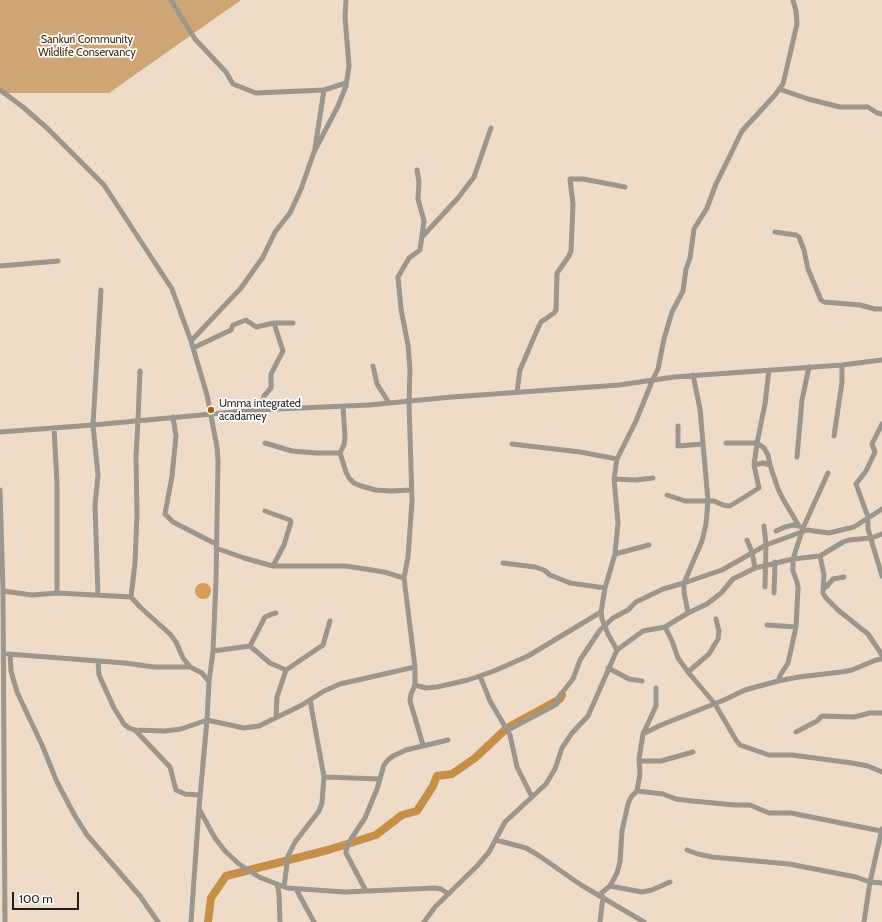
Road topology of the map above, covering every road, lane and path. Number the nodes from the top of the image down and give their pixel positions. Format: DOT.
graph roads {
  1 [pos="171,0"];
  2 [pos="346,0"];
  3 [pos="793,0"];
  4 [pos="346,83"];
  5 [pos="780,89"];
  6 [pos="0,90"];
  7 [pos="324,90"];
  8 [pos="882,114"];
  9 [pos="491,128"];
  10 [pos="314,152"];
  11 [pos="417,170"];
  12 [pos="625,187"];
  13 [pos="775,232"];
  14 [pos="421,238"];
  15 [pos="58,261"];
  16 [pos="0,266"];
  17 [pos="101,290"];
  18 [pos="882,309"];
  19 [pos="274,323"];
  20 [pos="293,323"];
  21 [pos="191,341"];
  22 [pos="193,348"];
  23 [pos="882,360"];
  24 [pos="842,365"];
  25 [pos="373,366"];
  26 [pos="809,367"];
  27 [pos="769,370"];
  28 [pos="140,371"];
  29 [pos="693,375"];
  30 [pos="653,379"];
  31 [pos="517,392"];
  32 [pos="409,402"];
  33 [pos="388,403"];
  34 [pos="343,406"];
  35 [pos="261,410"];
  36 [pos="210,414"];
  37 [pos="173,417"];
  38 [pos="138,420"];
  39 [pos="882,424"];
  40 [pos="93,425"];
  41 [pos="678,426"];
  42 [pos="54,428"];
  43 [pos="0,432"];
  44 [pos="834,436"];
  45 [pos="726,443"];
  46 [pos="757,443"];
  47 [pos="265,444"];
  48 [pos="512,444"];
  49 [pos="703,444"];
  50 [pos="340,453"];
  51 [pos="797,457"];
  52 [pos="617,459"];
  53 [pos="754,465"];
  54 [pos="770,465"];
  55 [pos="828,473"];
  56 [pos="653,478"];
  57 [pos="614,479"];
  58 [pos="0,490"];
  59 [pos="411,490"];
  60 [pos="667,495"];
  61 [pos="708,501"];
  62 [pos="882,509"];
  63 [pos="265,511"];
  64 [pos="868,517"];
  65 [pos="764,526"];
  66 [pos="801,529"];
  67 [pos="776,531"];
  68 [pos="882,534"];
  69 [pos="871,538"];
  70 [pos="747,540"];
  71 [pos="766,545"];
  72 [pos="216,546"];
  73 [pos="649,546"];
  74 [pos="752,552"];
  75 [pos="615,554"];
  76 [pos="820,556"];
  77 [pos="793,559"];
  78 [pos="775,562"];
  79 [pos="503,563"];
  80 [pos="766,565"];
  81 [pos="273,566"];
  82 [pos="755,568"];
  83 [pos="882,576"];
  84 [pos="844,577"];
  85 [pos="404,578"];
  86 [pos="684,583"];
  87 [pos="765,587"];
  88 [pos="605,588"];
  89 [pos="823,589"];
  90 [pos="3,591"];
  91 [pos="774,593"];
  92 [pos="57,594"];
  93 [pos="98,595"];
  94 [pos="130,596"];
  95 [pos="601,612"];
  96 [pos="276,613"];
  97 [pos="688,613"];
  98 [pos="716,620"];
  99 [pos="330,621"];
  100 [pos="767,625"];
  101 [pos="605,626"];
  102 [pos="665,627"];
  103 [pos="796,627"];
  104 [pos="250,646"];
  105 [pos="617,650"];
  106 [pos="213,651"];
  107 [pos="3,654"];
  108 [pos="10,654"];
  109 [pos="882,655"];
  110 [pos="882,659"];
  111 [pos="98,661"];
  112 [pos="415,666"];
  113 [pos="190,668"];
  114 [pos="608,668"];
  115 [pos="286,670"];
  116 [pos="688,672"];
  117 [pos="480,676"];
  118 [pos="642,681"];
  119 [pos="778,681"];
  120 [pos="208,682"];
  121 [pos="415,685"];
  122 [pos="656,688"];
  123 [pos="310,700"];
  124 [pos="715,704"];
  125 [pos="882,713"];
  126 [pos="276,717"];
  127 [pos="207,720"];
  128 [pos="135,730"];
  129 [pos="508,730"];
  130 [pos="796,732"];
  131 [pos="644,734"];
  132 [pos="448,740"];
  133 [pos="423,745"];
  134 [pos="693,752"];
  135 [pos="640,760"];
  136 [pos="882,772"];
  137 [pos="324,777"];
  138 [pos="380,779"];
  139 [pos="638,791"];
  140 [pos="200,795"];
  141 [pos="532,797"];
  142 [pos="199,808"];
  143 [pos="882,830"];
  144 [pos="496,840"];
  145 [pos="687,850"];
  146 [pos="670,882"];
  147 [pos="870,882"];
  148 [pos="882,883"];
  149 [pos="276,884"];
  150 [pos="610,886"];
  151 [pos="284,887"];
  152 [pos="296,889"];
  153 [pos="366,891"];
  154 [pos="449,894"];
  155 [pos="601,896"];
  156 [pos="5,922"];
  157 [pos="158,922"];
  158 [pos="191,922"];
  159 [pos="280,922"];
  160 [pos="314,922"];
  161 [pos="424,922"];
  162 [pos="600,922"];
  163 [pos="644,922"];
  164 [pos="864,922"];
  1 -- 7 [label="street"];
  2 -- 4 [label="street"];
  3 -- 5 [label="street"];
  4 -- 7 [label="street"];
  4 -- 10 [label="street"];
  5 -- 8 [label="street"];
  5 -- 30 [label="street"];
  6 -- 21 [label="street"];
  7 -- 10 [label="street"];
  9 -- 14 [label="street"];
  10 -- 21 [label="street"];
  11 -- 14 [label="street"];
  12 -- 31 [label="street"];
  13 -- 18 [label="street"];
  14 -- 32 [label="street"];
  15 -- 16 [label="street"];
  17 -- 40 [label="street"];
  19 -- 20 [label="street"];
  19 -- 22 [label="street"];
  19 -- 35 [label="street"];
  21 -- 22 [label="street"];
  22 -- 36 [label="street"];
  23 -- 24 [label="street"];
  24 -- 26 [label="street"];
  24 -- 44 [label="street"];
  25 -- 33 [label="street"];
  26 -- 27 [label="street"];
  26 -- 51 [label="street"];
  27 -- 29 [label="street"];
  27 -- 46 [label="street"];
  28 -- 38 [label="street"];
  29 -- 30 [label="street"];
  29 -- 49 [label="street"];
  30 -- 31 [label="street"];
  30 -- 52 [label="street"];
  31 -- 32 [label="street"];
  32 -- 33 [label="street"];
  32 -- 59 [label="street"];
  33 -- 34 [label="street"];
  34 -- 35 [label="street"];
  34 -- 50 [label="street"];
  35 -- 36 [label="street"];
  36 -- 37 [label="street"];
  36 -- 72 [label="street"];
  37 -- 38 [label="street"];
  37 -- 72 [label="street"];
  38 -- 40 [label="street"];
  38 -- 94 [label="street"];
  39 -- 64 [label="street"];
  40 -- 42 [label="street"];
  40 -- 93 [label="street"];
  41 -- 49 [label="street"];
  42 -- 43 [label="street"];
  42 -- 92 [label="street"];
  45 -- 46 [label="street"];
  46 -- 53 [label="street"];
  46 -- 54 [label="street"];
  47 -- 50 [label="street"];
  48 -- 52 [label="street"];
  49 -- 61 [label="street"];
  50 -- 59 [label="street"];
  52 -- 57 [label="street"];
  53 -- 54 [label="street"];
  53 -- 61 [label="street"];
  54 -- 66 [label="street"];
  55 -- 66 [label="street"];
  56 -- 57 [label="street"];
  57 -- 75 [label="street"];
  58 -- 90 [label="street"];
  59 -- 85 [label="street"];
  60 -- 61 [label="street"];
  61 -- 86 [label="street"];
  62 -- 64 [label="street"];
  63 -- 81 [label="street"];
  64 -- 66 [label="street"];
  64 -- 69 [label="street"];
  65 -- 71 [label="street"];
  66 -- 67 [label="street"];
  66 -- 71 [label="street"];
  66 -- 77 [label="street"];
  68 -- 69 [label="street"];
  69 -- 76 [label="street"];
  69 -- 83 [label="street"];
  70 -- 74 [label="street"];
  71 -- 74 [label="street"];
  71 -- 80 [label="street"];
  72 -- 81 [label="street"];
  72 -- 106 [label="street"];
  73 -- 75 [label="street"];
  74 -- 82 [label="street"];
  74 -- 86 [label="street"];
  75 -- 88 [label="street"];
  76 -- 77 [label="street"];
  76 -- 89 [label="street"];
  77 -- 78 [label="street"];
  77 -- 103 [label="street"];
  78 -- 80 [label="street"];
  78 -- 91 [label="street"];
  79 -- 88 [label="street"];
  80 -- 82 [label="street"];
  80 -- 87 [label="street"];
  81 -- 85 [label="street"];
  82 -- 97 [label="street"];
  84 -- 89 [label="street"];
  85 -- 112 [label="street"];
  86 -- 97 [label="street"];
  86 -- 101 [label="street"];
  88 -- 95 [label="street"];
  89 -- 109 [label="street"];
  90 -- 92 [label="street"];
  90 -- 107 [label="street"];
  92 -- 93 [label="street"];
  93 -- 94 [label="street"];
  94 -- 113 [label="street"];
  95 -- 101 [label="street"];
  95 -- 117 [label="street"];
  96 -- 104 [label="street"];
  97 -- 102 [label="street"];
  98 -- 116 [label="street"];
  99 -- 115 [label="street"];
  100 -- 103 [label="street"];
  101 -- 105 [label="street"];
  101 -- 129 [label="street"];
  102 -- 105 [label="street"];
  102 -- 116 [label="street"];
  103 -- 119 [label="street"];
  104 -- 106 [label="street"];
  104 -- 115 [label="street"];
  105 -- 114 [label="street"];
  106 -- 120 [label="street"];
  107 -- 108 [label="street"];
  107 -- 156 [label="street"];
  108 -- 111 [label="street"];
  108 -- 157 [label="street"];
  110 -- 119 [label="street"];
  111 -- 113 [label="street"];
  111 -- 128 [label="street"];
  112 -- 121 [label="street"];
  112 -- 123 [label="street"];
  113 -- 120 [label="street"];
  114 -- 118 [label="street"];
  114 -- 141 [label="street"];
  115 -- 126 [label="street"];
  116 -- 124 [label="street"];
  117 -- 121 [label="street"];
  117 -- 129 [label="street"];
  119 -- 124 [label="street"];
  120 -- 127 [label="street"];
  121 -- 133 [label="street"];
  122 -- 131 [label="street"];
  123 -- 126 [label="street"];
  123 -- 137 [label="street"];
  124 -- 131 [label="street"];
  124 -- 136 [label="street"];
  125 -- 130 [label="street"];
  126 -- 127 [label="street"];
  127 -- 128 [label="street"];
  127 -- 140 [label="street"];
  128 -- 140 [label="street"];
  129 -- 141 [label="street"];
  131 -- 135 [label="street"];
  132 -- 133 [label="street"];
  133 -- 138 [label="street"];
  134 -- 135 [label="street"];
  135 -- 139 [label="street"];
  137 -- 138 [label="street"];
  137 -- 151 [label="street"];
  138 -- 153 [label="street"];
  139 -- 143 [label="street"];
  139 -- 150 [label="street"];
  140 -- 142 [label="street"];
  141 -- 144 [label="street"];
  142 -- 149 [label="street"];
  142 -- 158 [label="street"];
  143 -- 147 [label="street"];
  144 -- 154 [label="street"];
  144 -- 155 [label="street"];
  145 -- 147 [label="street"];
  146 -- 150 [label="street"];
  147 -- 148 [label="street"];
  147 -- 164 [label="street"];
  149 -- 151 [label="street"];
  149 -- 159 [label="street"];
  150 -- 155 [label="street"];
  151 -- 152 [label="street"];
  152 -- 153 [label="street"];
  152 -- 160 [label="street"];
  153 -- 154 [label="street"];
  154 -- 161 [label="street"];
  155 -- 162 [label="street"];
  155 -- 163 [label="street"];
}
